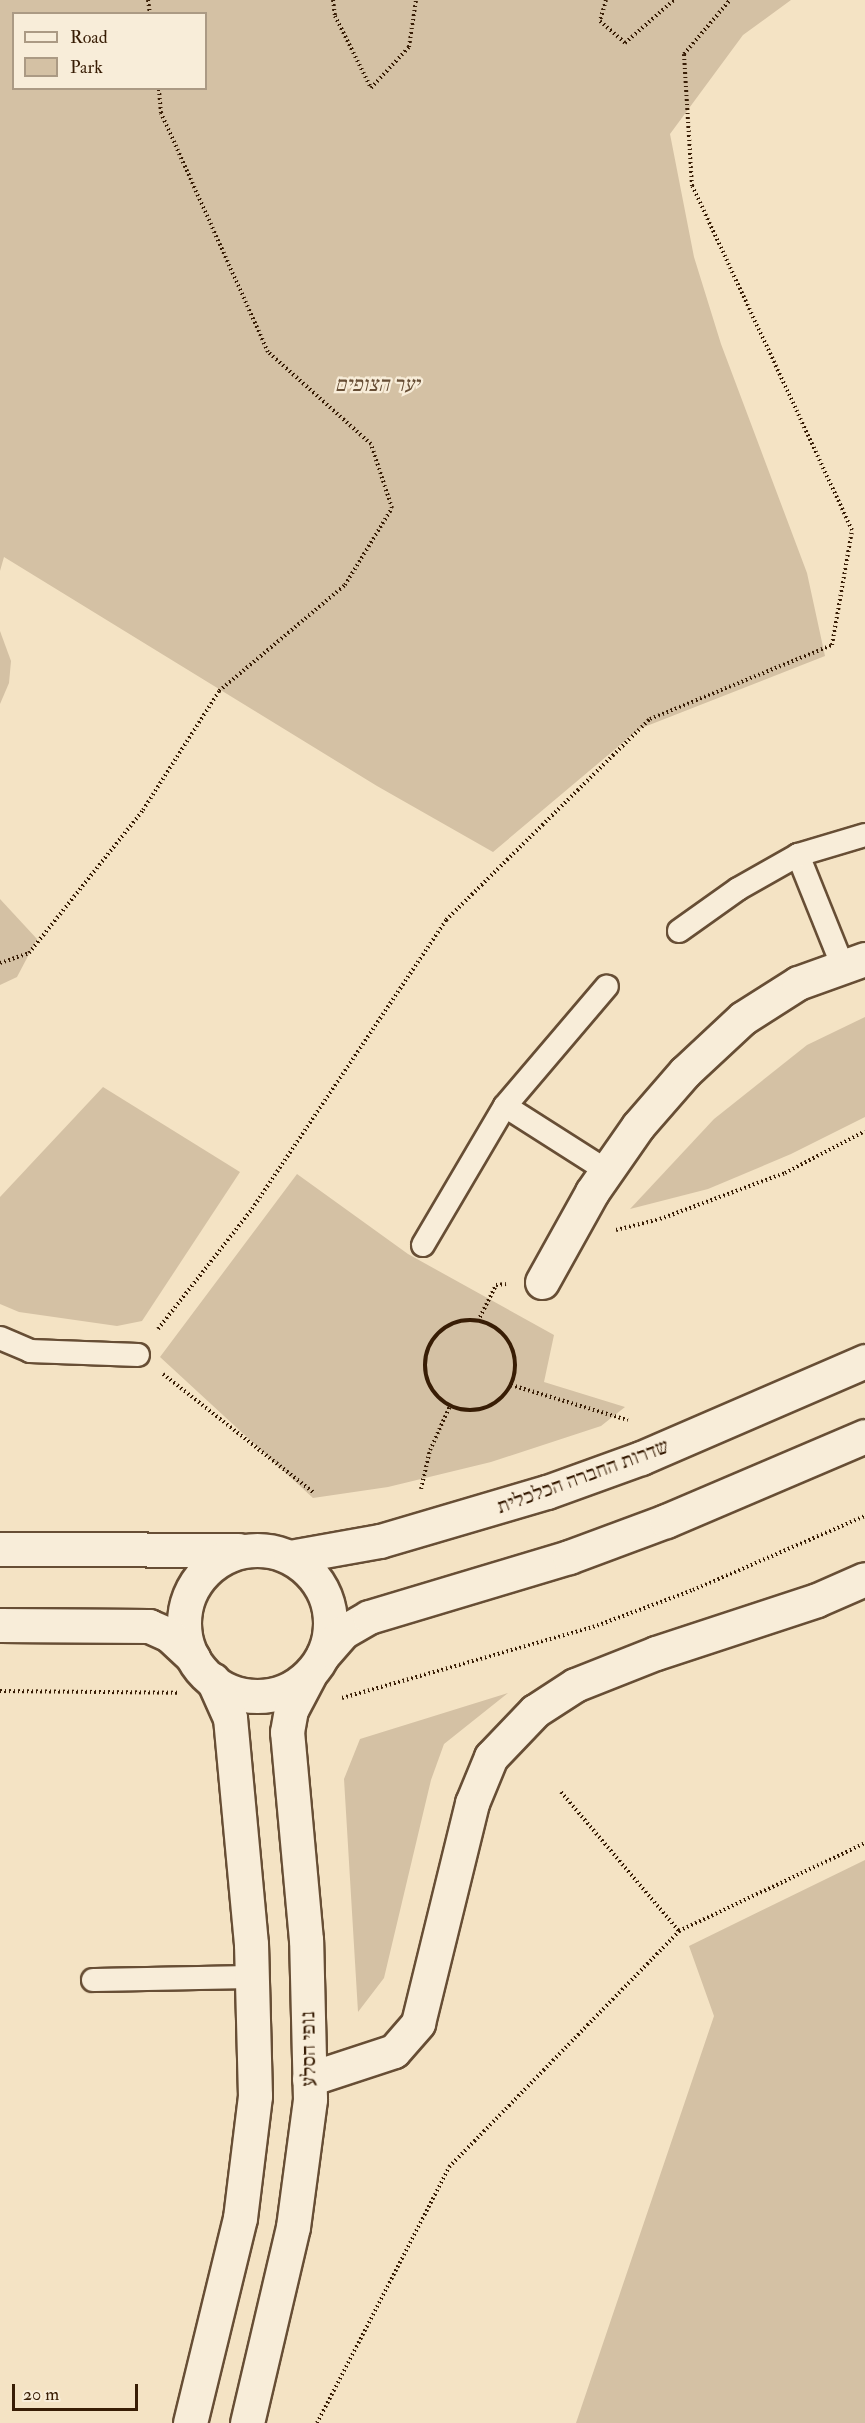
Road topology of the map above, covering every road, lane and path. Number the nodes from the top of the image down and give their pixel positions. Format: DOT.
graph roads {
  1 [pos="333,0"];
  2 [pos="416,0"];
  3 [pos="606,0"];
  4 [pos="674,0"];
  5 [pos="730,0"];
  6 [pos="159,90"];
  7 [pos="865,835"];
  8 [pos="798,855"];
  9 [pos="679,931"];
  10 [pos="0,963"];
  11 [pos="854,963"];
  12 [pos="608,986"];
  13 [pos="505,1106"];
  14 [pos="865,1131"];
  15 [pos="607,1171"];
  16 [pos="564,1243"];
  17 [pos="423,1245"];
  18 [pos="542,1282"];
  19 [pos="0,1338"];
  20 [pos="138,1355"];
  21 [pos="865,1361"];
  22 [pos="511,1385"];
  23 [pos="450,1406"];
  24 [pos="633,1422"];
  25 [pos="865,1436"];
  26 [pos="313,1492"];
  27 [pos="865,1516"];
  28 [pos="422,1530"];
  29 [pos="0,1549"];
  30 [pos="246,1550"];
  31 [pos="290,1557"];
  32 [pos="865,1579"];
  33 [pos="0,1625"];
  34 [pos="316,1664"];
  35 [pos="209,1677"];
  36 [pos="0,1691"];
  37 [pos="291,1710"];
  38 [pos="561,1792"];
  39 [pos="865,1843"];
  40 [pos="679,1931"];
  41 [pos="253,1977"];
  42 [pos="93,1980"];
  43 [pos="309,2079"];
  44 [pos="190,2423"];
  45 [pos="247,2423"];
  46 [pos="317,2423"];
  1 -- 2 [label="path"];
  3 -- 4 [label="path"];
  5 -- 20 [label="path"];
  6 -- 10 [label="path"];
  7 -- 8 [label="lane"];
  8 -- 9 [label="lane"];
  8 -- 11 [label="lane"];
  11 -- 15 [label="street"];
  12 -- 13 [label="lane"];
  13 -- 15 [label="lane"];
  13 -- 17 [label="lane"];
  14 -- 16 [label="path"];
  15 -- 16 [label="street"];
  16 -- 18 [label="street"];
  19 -- 20 [label="lane"];
  20 -- 26 [label="path"];
  21 -- 28 [label="street, שדרות החברה הכלכלית"];
  22 -- 23 [label="path"];
  22 -- 23 [label="path"];
  22 -- 24 [label="path"];
  23 -- 28 [label="path"];
  25 -- 34 [label="street"];
  27 -- 37 [label="path"];
  28 -- 31 [label="street, שדרות החברה הכלכלית"];
  29 -- 30 [label="street"];
  30 -- 31 [label="street"];
  30 -- 35 [label="street"];
  31 -- 34 [label="street"];
  32 -- 43 [label="street"];
  33 -- 35 [label="street"];
  34 -- 35 [label="street"];
  34 -- 37 [label="street, נופי הסלע"];
  35 -- 36 [label="path"];
  35 -- 41 [label="street"];
  37 -- 43 [label="street, נופי הסלע"];
  38 -- 40 [label="path"];
  39 -- 40 [label="path"];
  40 -- 46 [label="path"];
  41 -- 42 [label="lane"];
  41 -- 44 [label="street"];
  43 -- 45 [label="street, נופי הסלע"];
}
